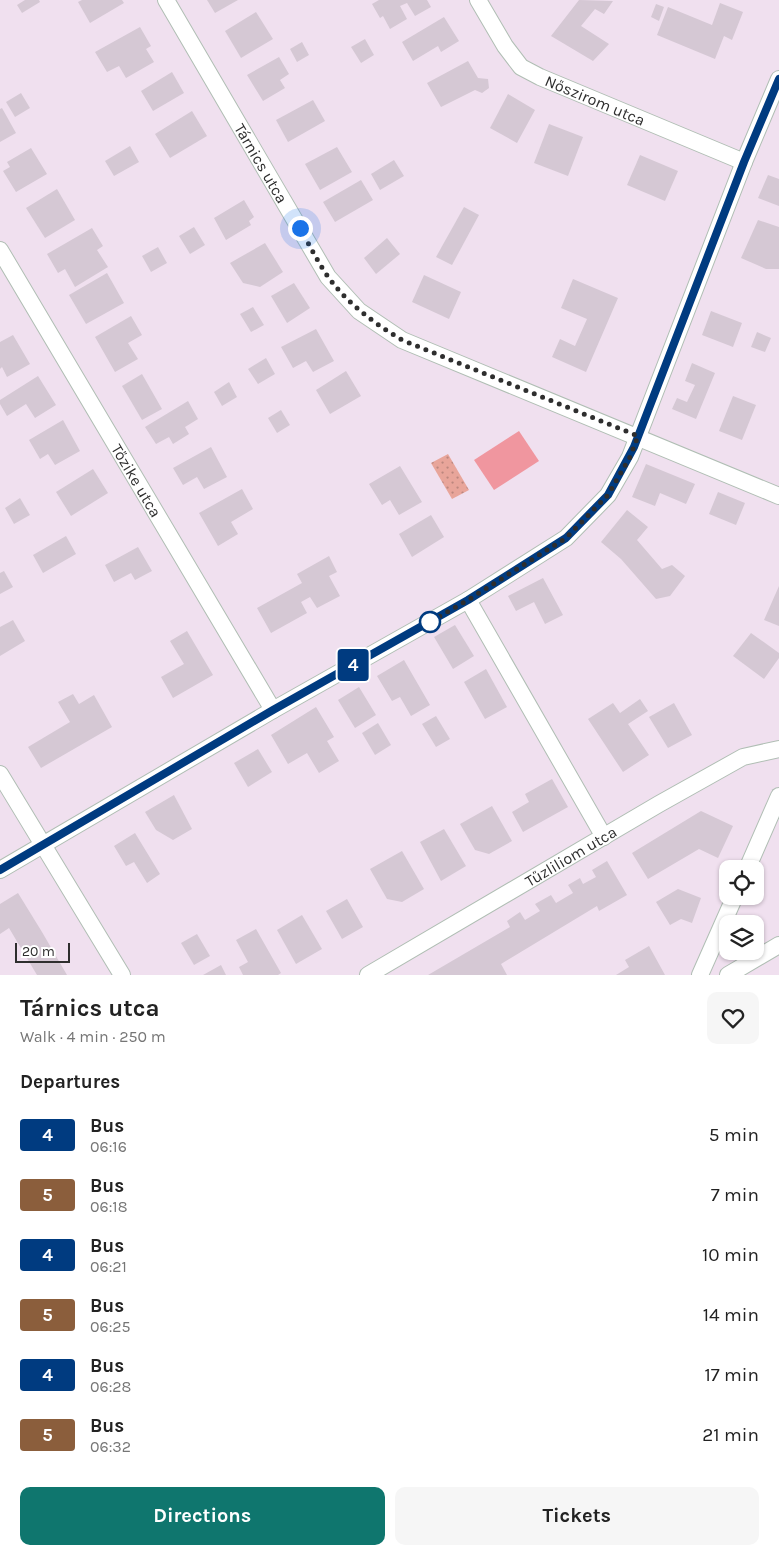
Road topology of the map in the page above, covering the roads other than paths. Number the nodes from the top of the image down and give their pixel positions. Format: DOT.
graph roads {
  1 [pos="166,0"];
  2 [pos="478,0"];
  3 [pos="779,79"];
  4 [pos="744,162"];
  5 [pos="0,250"];
  6 [pos="638,436"];
  7 [pos="779,496"];
  8 [pos="468,600"];
  9 [pos="273,710"];
  10 [pos="779,749"];
  11 [pos="0,774"];
  12 [pos="779,796"];
  13 [pos="604,837"];
  14 [pos="42,846"];
  15 [pos="751,860"];
  16 [pos="0,870"];
  17 [pos="731,905"];
  18 [pos="779,945"];
  19 [pos="122,975"];
  20 [pos="368,975"];
  21 [pos="700,975"];
  22 [pos="728,975"];
  1 -- 6 [label="street, Tárnics utca"];
  2 -- 4 [label="street, Nőszirom utca"];
  3 -- 4 [label="street"];
  4 -- 6 [label="street"];
  5 -- 9 [label="street, Tőzike utca"];
  6 -- 7 [label="street, Tárnics utca"];
  6 -- 8 [label="street"];
  8 -- 9 [label="street"];
  8 -- 13 [label="street"];
  9 -- 14 [label="street"];
  10 -- 13 [label="street, Tűzliliom utca"];
  11 -- 14 [label="street"];
  12 -- 15 [label="street"];
  13 -- 20 [label="street, Tűzliliom utca"];
  14 -- 16 [label="street"];
  14 -- 19 [label="street"];
  17 -- 21 [label="street"];
  18 -- 22 [label="street"];
}
